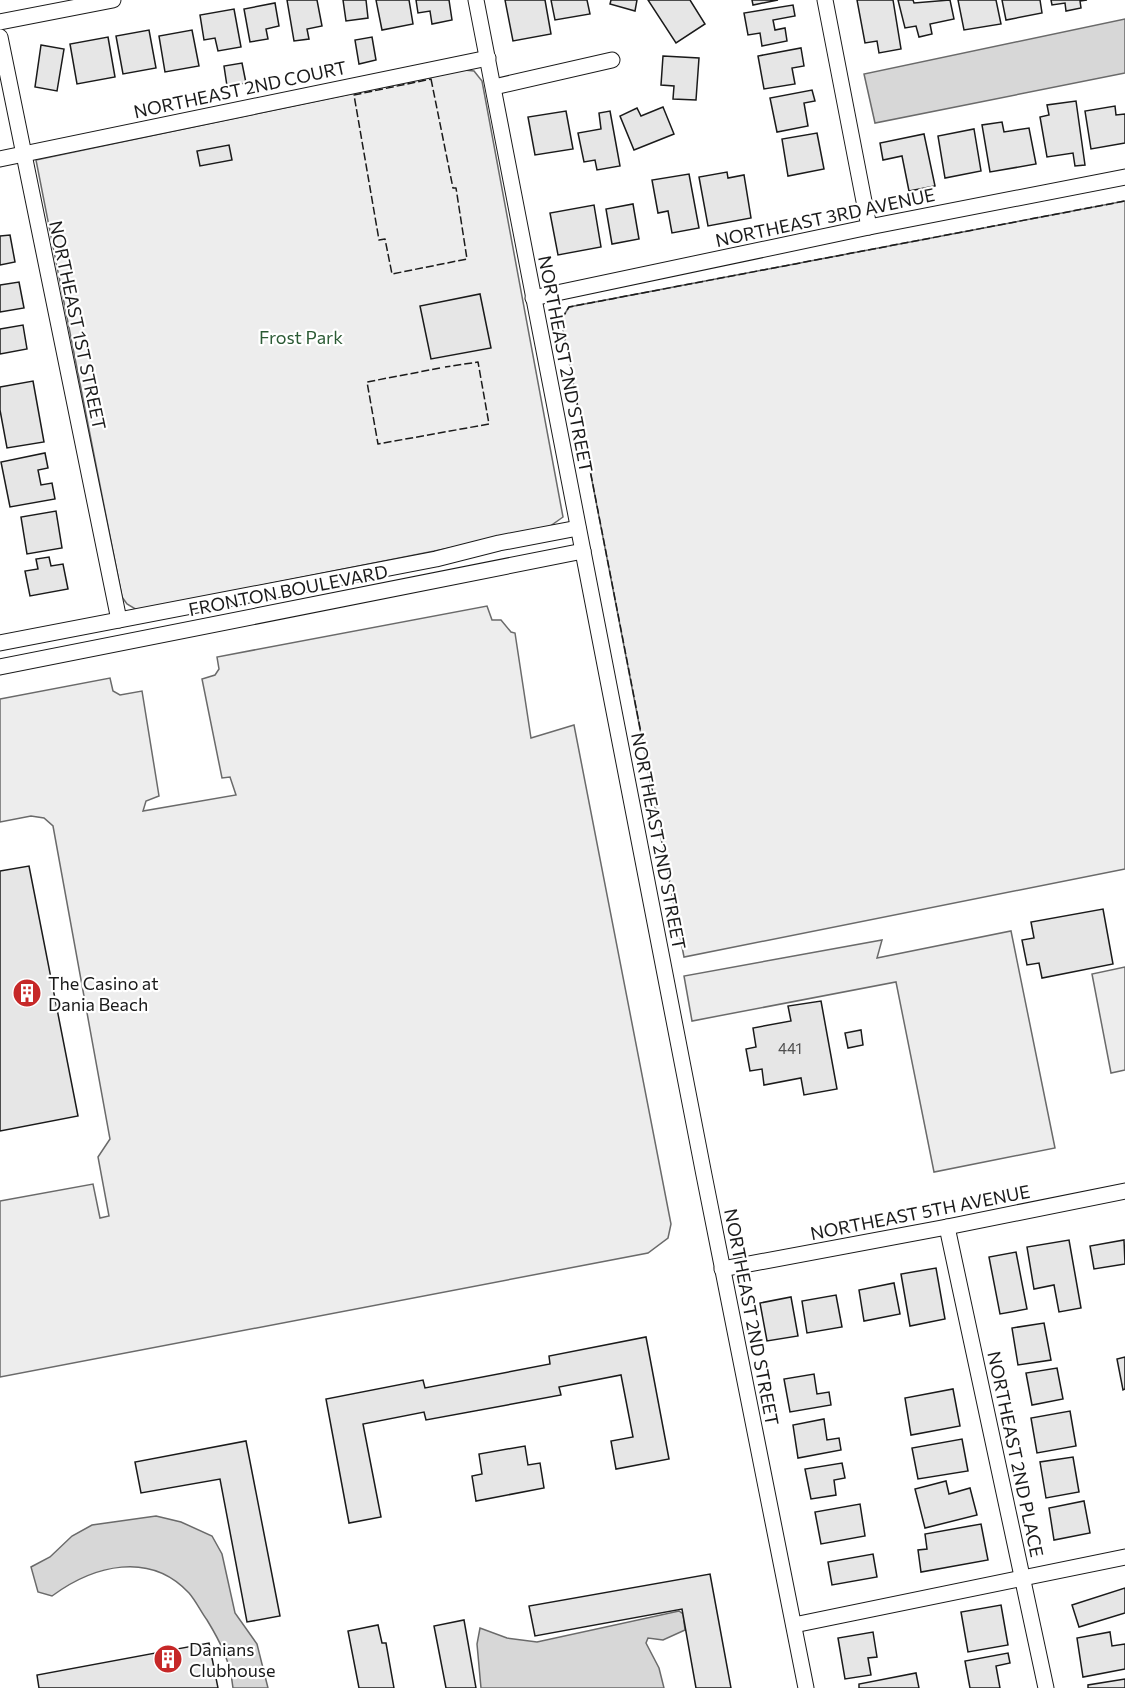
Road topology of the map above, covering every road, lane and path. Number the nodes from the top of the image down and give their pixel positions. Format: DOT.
graph roads {
  1 [pos="113,0"];
  2 [pos="476,0"];
  3 [pos="825,0"];
  4 [pos="0,22"];
  5 [pos="0,37"];
  6 [pos="488,58"];
  7 [pos="612,60"];
  8 [pos="494,87"];
  9 [pos="23,154"];
  10 [pos="0,159"];
  11 [pos="1125,177"];
  12 [pos="869,227"];
  13 [pos="533,298"];
  14 [pos="578,528"];
  15 [pos="583,551"];
  16 [pos="119,620"];
  17 [pos="0,643"];
  18 [pos="0,667"];
  19 [pos="1125,1191"];
  20 [pos="947,1227"];
  21 [pos="722,1269"];
  22 [pos="1125,1557"];
  23 [pos="1022,1578"];
  24 [pos="794,1625"];
  25 [pos="807,1688"];
  26 [pos="1046,1688"];
  1 -- 4 [label="street"];
  2 -- 6 [label="street, NORTHEAST 2ND STREET"];
  3 -- 12 [label="street"];
  5 -- 9 [label="street, NORTHEAST 1ST STREET"];
  6 -- 8 [label="street, NORTHEAST 2ND STREET"];
  6 -- 9 [label="street, NORTHEAST 2ND COURT"];
  7 -- 8 [label="street"];
  8 -- 13 [label="street, NORTHEAST 2ND STREET"];
  9 -- 10 [label="street, NORTHEAST 2ND COURT"];
  9 -- 16 [label="street, NORTHEAST 1ST STREET"];
  11 -- 12 [label="street, NORTHEAST 3RD AVENUE"];
  12 -- 13 [label="street, NORTHEAST 3RD AVENUE"];
  13 -- 14 [label="street, NORTHEAST 2ND STREET"];
  14 -- 15 [label="street, NORTHEAST 2ND STREET"];
  14 -- 16 [label="street, FRONTON BOULEVARD"];
  15 -- 18 [label="street, FRONTON BOULEVARD"];
  15 -- 21 [label="street, NORTHEAST 2ND STREET"];
  16 -- 17 [label="street, FRONTON BOULEVARD"];
  19 -- 20 [label="street, NORTHEAST 5TH AVENUE"];
  20 -- 21 [label="street, NORTHEAST 5TH AVENUE"];
  20 -- 23 [label="street, NORTHEAST 2ND PLACE"];
  21 -- 24 [label="street, NORTHEAST 2ND STREET"];
  22 -- 23 [label="street"];
  23 -- 24 [label="street"];
  23 -- 26 [label="street, NORTHEAST 2ND PLACE"];
  24 -- 25 [label="street, NORTHEAST 2ND STREET"];
}
